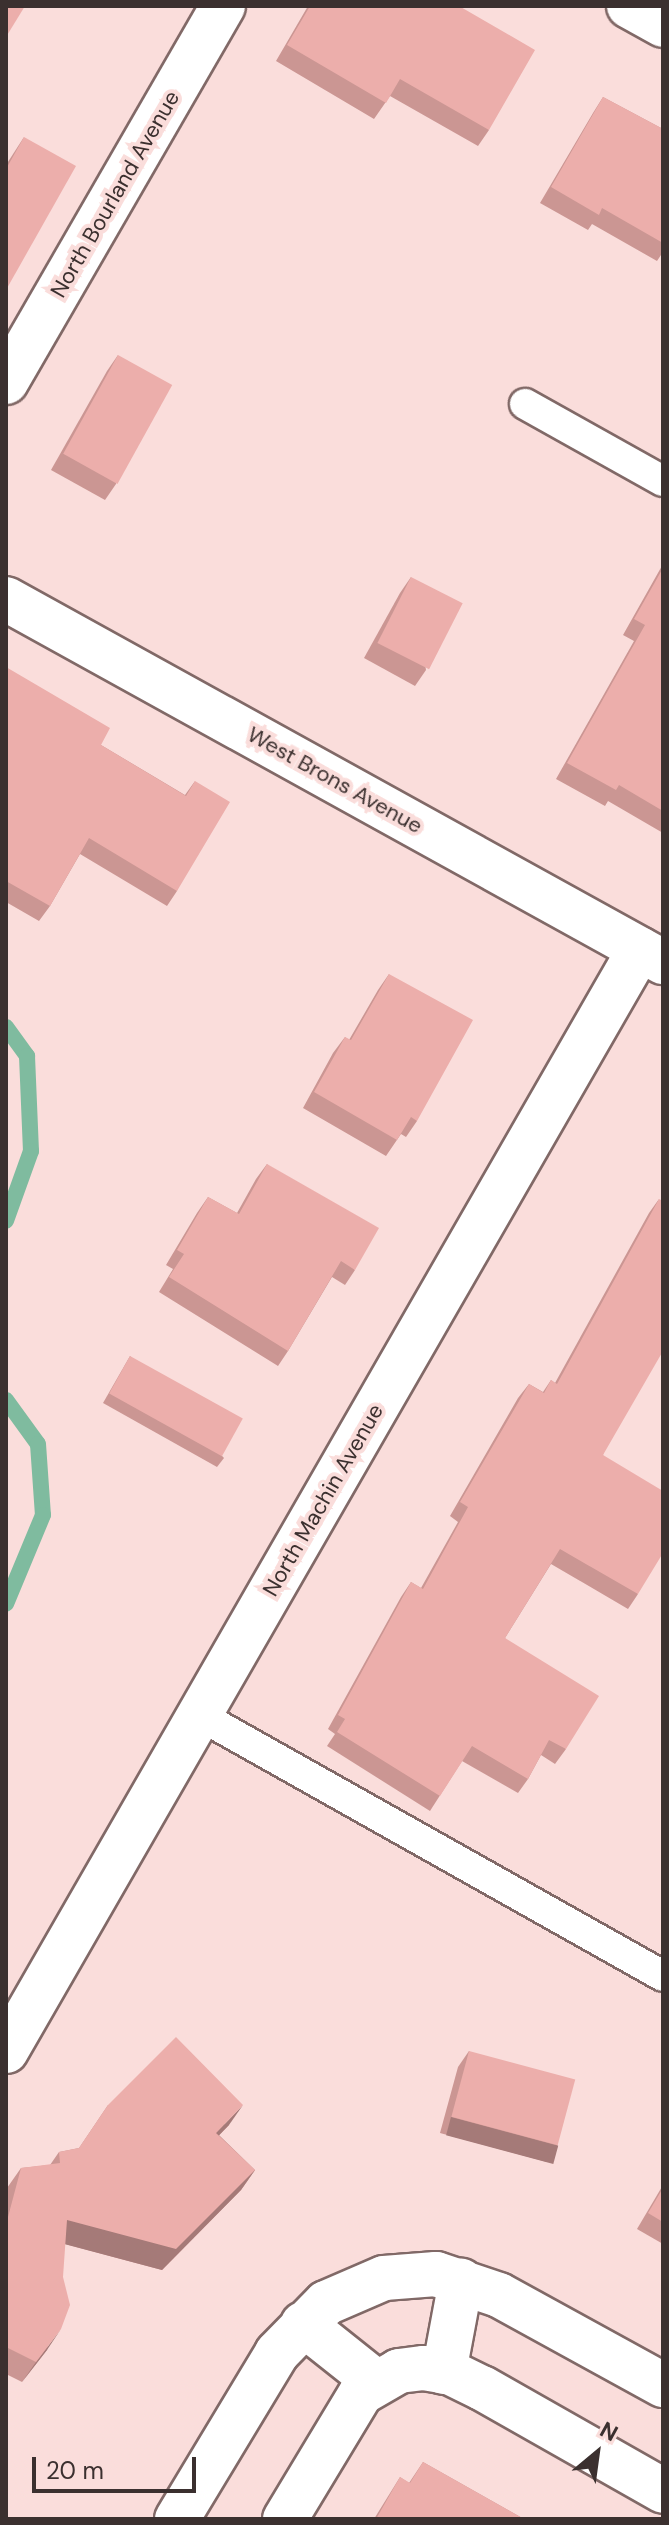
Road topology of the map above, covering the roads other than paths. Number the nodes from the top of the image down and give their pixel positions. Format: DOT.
graph roads {
  1 [pos="223,6"];
  2 [pos="629,6"];
  3 [pos="663,25"];
  4 [pos="6,382"];
  5 [pos="525,404"];
  6 [pos="663,481"];
  7 [pos="6,599"];
  8 [pos="652,956"];
  9 [pos="199,1715"];
  10 [pos="663,1976"];
  11 [pos="6,2051"];
  12 [pos="461,2281"];
  13 [pos="303,2324"];
  14 [pos="444,2372"];
  15 [pos="376,2382"];
  16 [pos="663,2385"];
  17 [pos="663,2491"];
  18 [pos="177,2519"];
  19 [pos="285,2519"];
  1 -- 4 [label="street, North Bourland Avenue"];
  2 -- 3 [label="street"];
  5 -- 6 [label="lane"];
  7 -- 8 [label="street, West Brons Avenue"];
  8 -- 9 [label="street, North Machin Avenue"];
  9 -- 10 [label="lane"];
  9 -- 11 [label="street, North Machin Avenue"];
  12 -- 13 [label="street"];
  12 -- 14 [label="street"];
  12 -- 16 [label="street"];
  13 -- 15 [label="street"];
  13 -- 18 [label="street"];
  14 -- 15 [label="street"];
  14 -- 17 [label="street"];
  15 -- 19 [label="street"];
}
